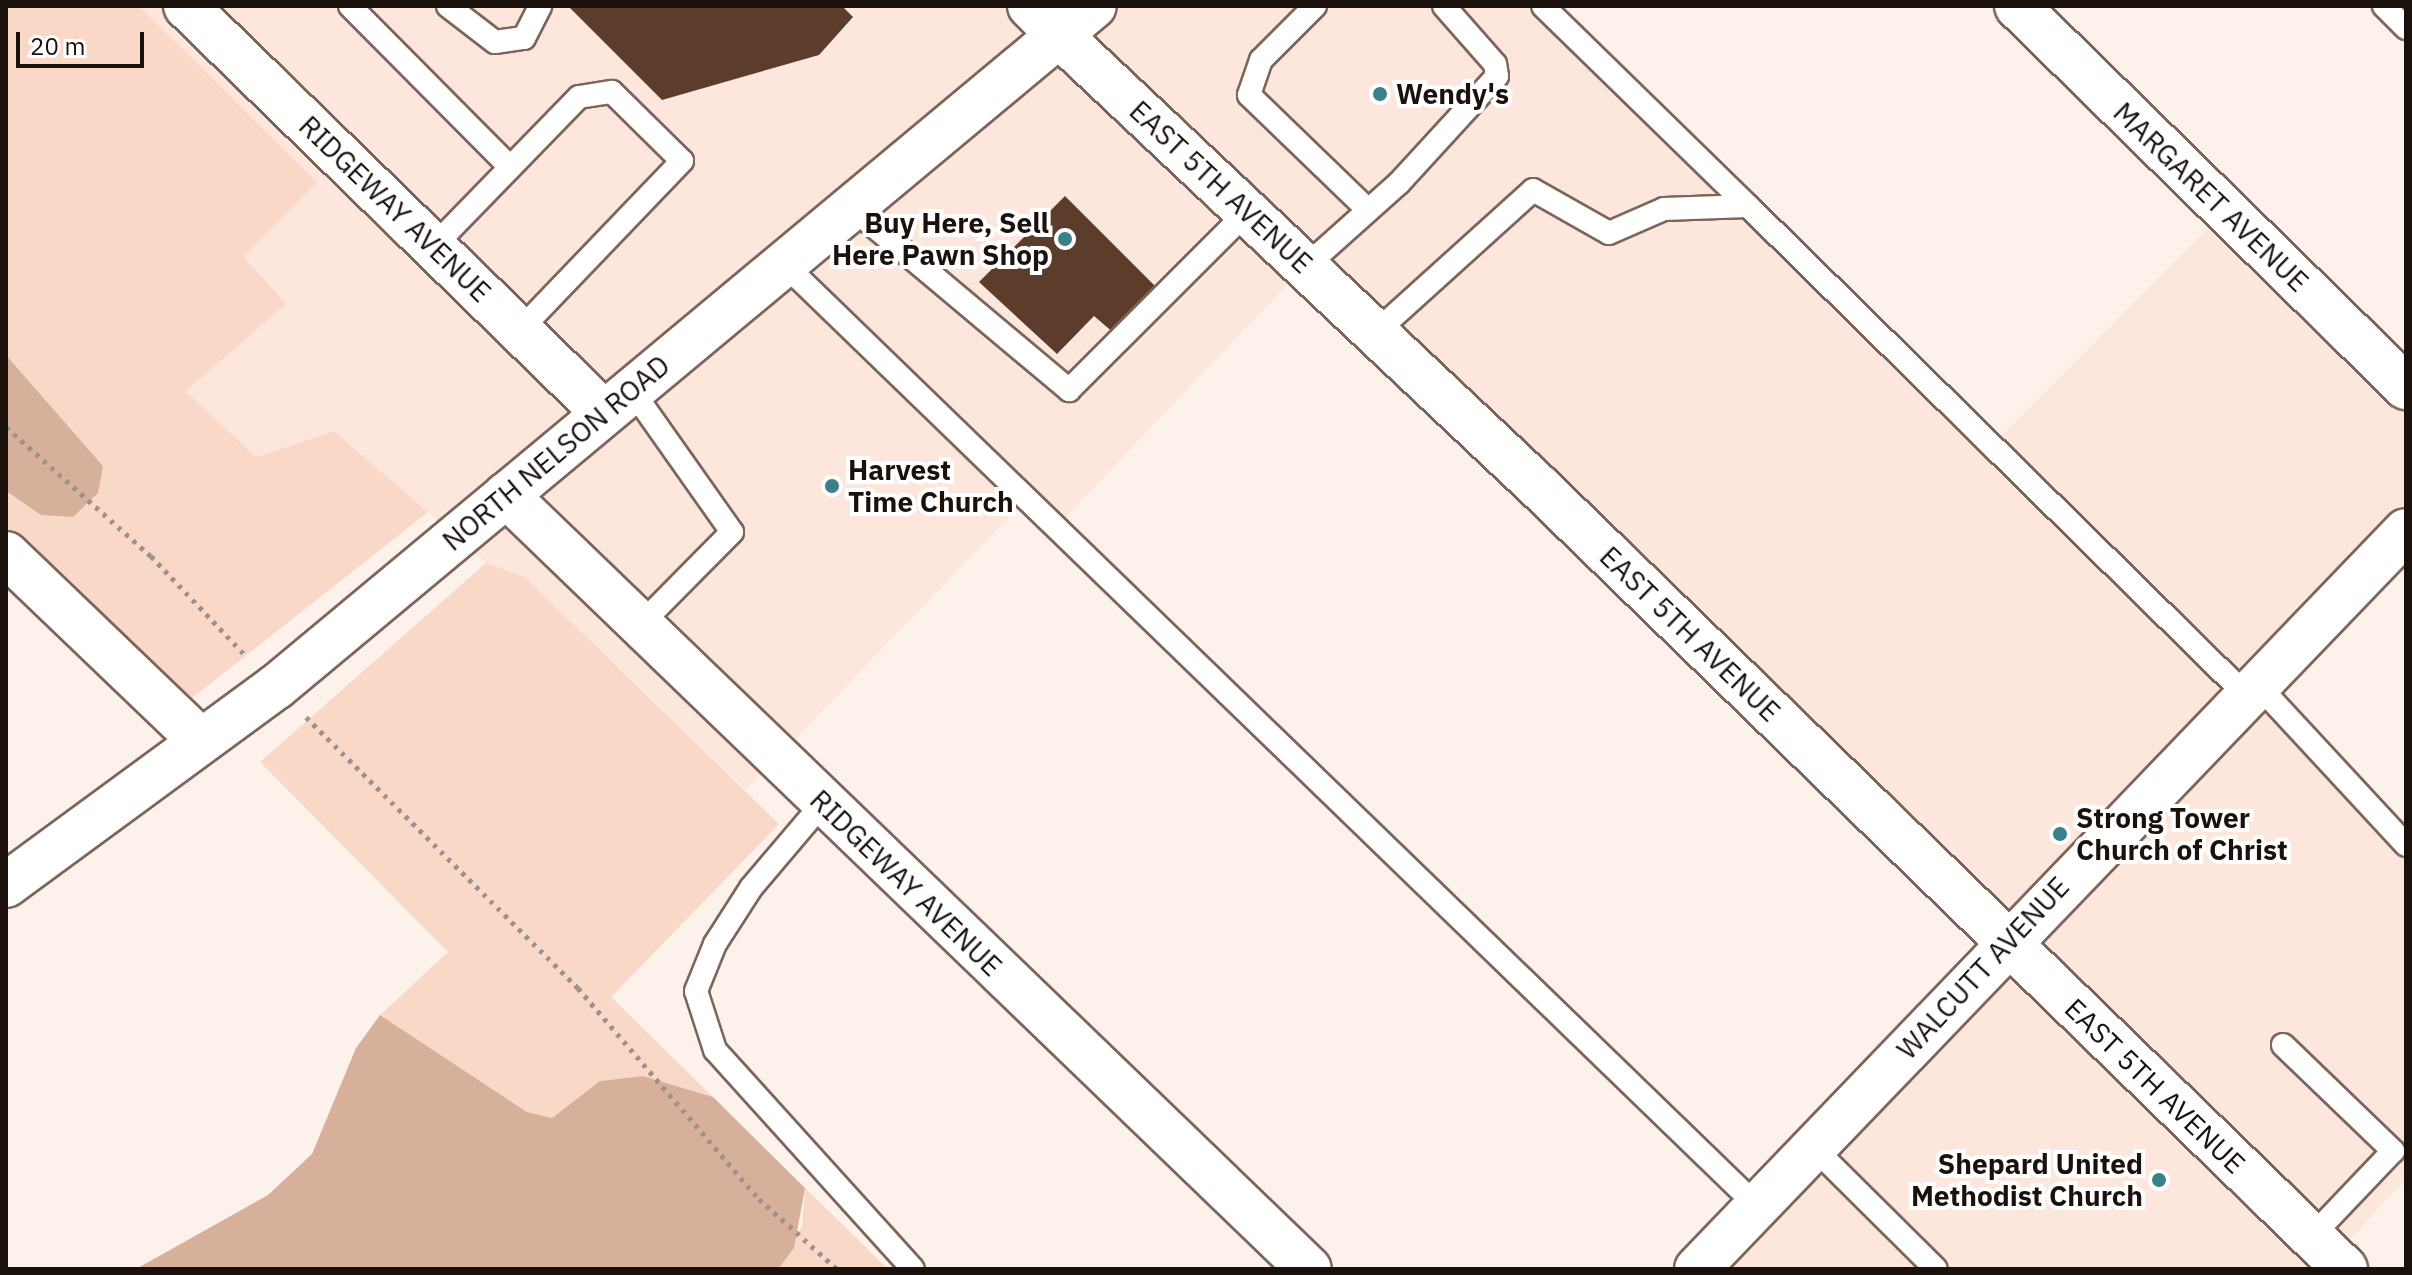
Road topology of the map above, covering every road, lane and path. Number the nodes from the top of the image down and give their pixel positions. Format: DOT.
graph roads {
  1 [pos="350,6"];
  2 [pos="448,6"];
  3 [pos="540,6"];
  4 [pos="1094,6"];
  5 [pos="1315,6"];
  6 [pos="1444,6"];
  7 [pos="1543,6"];
  8 [pos="2017,6"];
  9 [pos="2384,6"];
  10 [pos="202,11"];
  11 [pos="1044,20"];
  12 [pos="2406,28"];
  13 [pos="510,167"];
  14 [pos="1372,202"];
  15 [pos="1748,206"];
  16 [pos="851,207"];
  17 [pos="1248,211"];
  18 [pos="433,247"];
  19 [pos="783,263"];
  20 [pos="1305,267"];
  21 [pos="519,331"];
  22 [pos="1375,333"];
  23 [pos="2406,387"];
  24 [pos="617,401"];
  25 [pos="6,427"];
  26 [pos="506,495"];
  27 [pos="2406,531"];
  28 [pos="6,554"];
  29 [pos="640,625"];
  30 [pos="276,687"];
  31 [pos="2252,689"];
  32 [pos="201,741"];
  33 [pos="823,803"];
  34 [pos="2406,845"];
  35 [pos="6,885"];
  36 [pos="2008,943"];
  37 [pos="2283,1045"];
  38 [pos="1813,1147"];
  39 [pos="1757,1206"];
  40 [pos="2312,1236"];
  41 [pos="837,1269"];
  42 [pos="913,1269"];
  43 [pos="1309,1269"];
  44 [pos="1697,1269"];
  45 [pos="1936,1269"];
  46 [pos="2345,1269"];
  1 -- 13 [label="lane"];
  2 -- 3 [label="lane"];
  4 -- 11 [label="street, NORTH NELSON ROAD"];
  5 -- 14 [label="lane"];
  6 -- 14 [label="lane"];
  7 -- 15 [label="lane"];
  8 -- 23 [label="street, MARGARET AVENUE"];
  9 -- 12 [label="lane"];
  10 -- 18 [label="street, RIDGEWAY AVENUE"];
  11 -- 16 [label="street, NORTH NELSON ROAD"];
  11 -- 17 [label="street, EAST 5TH AVENUE"];
  13 -- 18 [label="lane"];
  13 -- 21 [label="lane"];
  14 -- 20 [label="lane"];
  15 -- 22 [label="lane"];
  15 -- 31 [label="lane"];
  16 -- 17 [label="lane"];
  16 -- 19 [label="street, NORTH NELSON ROAD"];
  17 -- 20 [label="street, EAST 5TH AVENUE"];
  18 -- 21 [label="street, RIDGEWAY AVENUE"];
  19 -- 24 [label="street, NORTH NELSON ROAD"];
  19 -- 39 [label="lane"];
  20 -- 22 [label="street, EAST 5TH AVENUE"];
  21 -- 24 [label="street, RIDGEWAY AVENUE"];
  22 -- 36 [label="street, EAST 5TH AVENUE"];
  24 -- 26 [label="street, NORTH NELSON ROAD"];
  24 -- 29 [label="lane"];
  25 -- 30 [label="path"];
  26 -- 29 [label="street, RIDGEWAY AVENUE"];
  26 -- 30 [label="street, NORTH NELSON ROAD"];
  27 -- 31 [label="street, WALCUTT AVENUE"];
  28 -- 32 [label="street"];
  29 -- 33 [label="street, RIDGEWAY AVENUE"];
  30 -- 32 [label="street, NORTH NELSON ROAD"];
  30 -- 41 [label="path"];
  31 -- 34 [label="lane"];
  31 -- 36 [label="street, WALCUTT AVENUE"];
  32 -- 35 [label="street, NORTH NELSON ROAD"];
  33 -- 42 [label="lane"];
  33 -- 43 [label="street, RIDGEWAY AVENUE"];
  36 -- 38 [label="street, WALCUTT AVENUE"];
  36 -- 40 [label="street, EAST 5TH AVENUE"];
  37 -- 40 [label="lane"];
  38 -- 39 [label="street, WALCUTT AVENUE"];
  38 -- 45 [label="lane"];
  39 -- 44 [label="street, WALCUTT AVENUE"];
  40 -- 46 [label="street, EAST 5TH AVENUE"];
}
